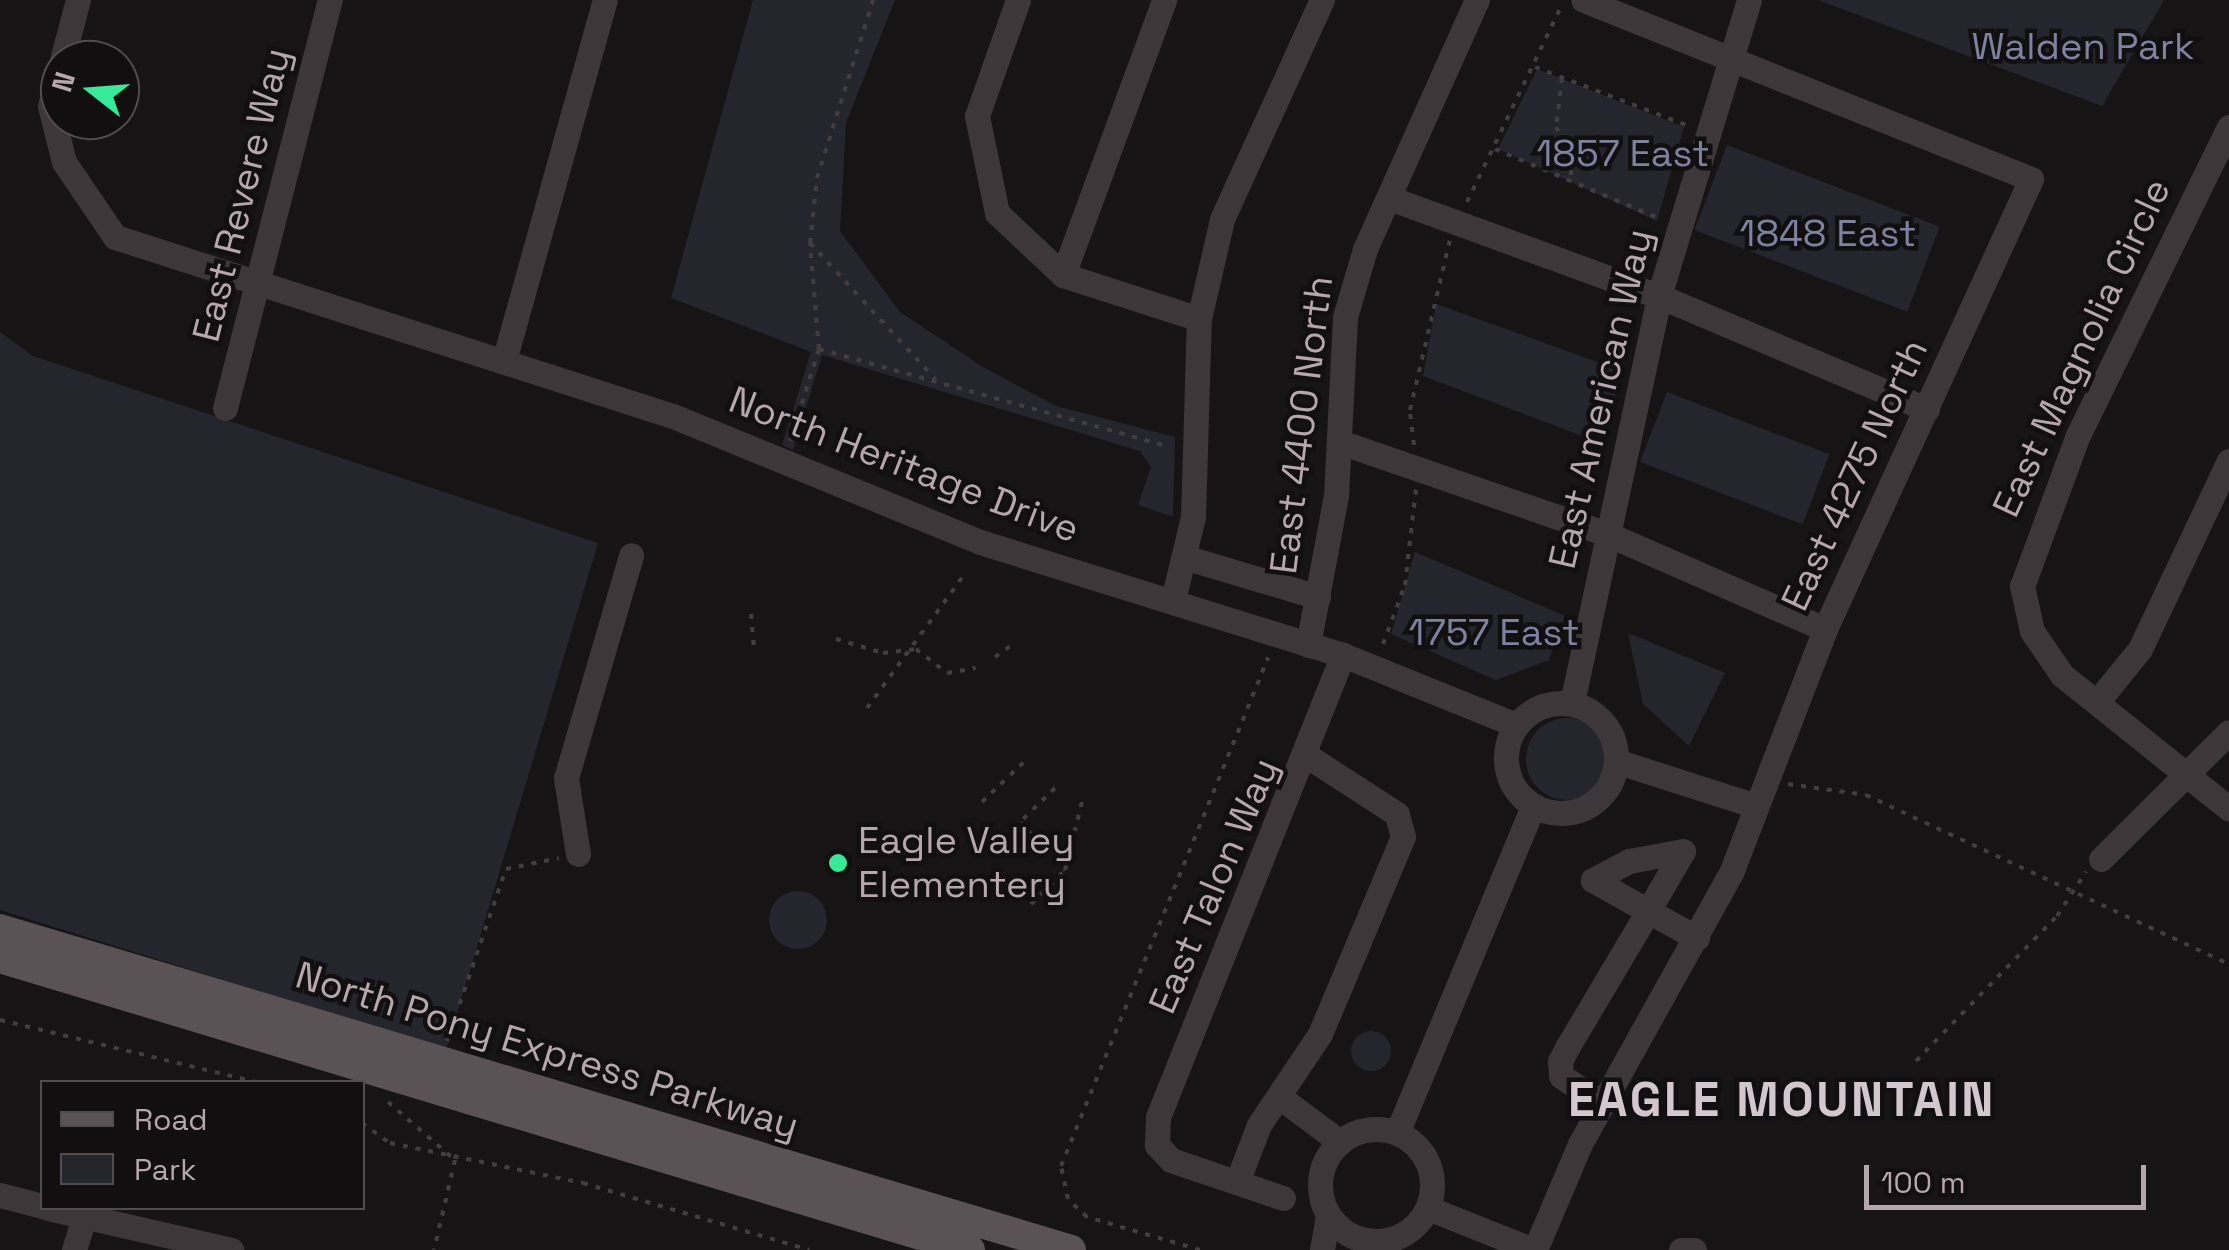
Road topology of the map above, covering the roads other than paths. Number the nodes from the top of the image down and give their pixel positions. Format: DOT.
graph roads {
  1 [pos="78,0"];
  2 [pos="330,0"];
  3 [pos="1018,0"];
  4 [pos="1164,0"];
  5 [pos="1322,0"];
  6 [pos="1477,0"];
  7 [pos="1749,0"];
  8 [pos="608,2"];
  9 [pos="1572,3"];
  10 [pos="67,40"];
  11 [pos="1728,60"];
  12 [pos="2229,127"];
  13 [pos="58,140"];
  14 [pos="1392,200"];
  15 [pos="1063,275"];
  16 [pos="262,284"];
  17 [pos="1659,296"];
  18 [pos="1199,319"];
  19 [pos="504,361"];
  20 [pos="225,408"];
  21 [pos="1927,409"];
  22 [pos="1340,442"];
  23 [pos="2229,461"];
  24 [pos="1605,533"];
  25 [pos="630,556"];
  26 [pos="1184,557"];
  27 [pos="1318,596"];
  28 [pos="1173,600"];
  29 [pos="1825,629"];
  30 [pos="1308,645"];
  31 [pos="1343,655"];
  32 [pos="2097,702"];
  33 [pos="1572,703"];
  34 [pos="1516,725"];
  35 [pos="2229,732"];
  36 [pos="1309,757"];
  37 [pos="1616,761"];
  38 [pos="2192,771"];
  39 [pos="1750,804"];
  40 [pos="1533,807"];
  41 [pos="2229,809"];
  42 [pos="578,854"];
  43 [pos="2100,859"];
  44 [pos="0,929"];
  45 [pos="1697,938"];
  46 [pos="0,958"];
  47 [pos="1281,1098"];
  48 [pos="1603,1104"];
  49 [pos="1397,1133"];
  50 [pos="1340,1142"];
  51 [pos="1237,1182"];
  52 [pos="0,1194"];
  53 [pos="1283,1198"];
  54 [pos="40,1206"];
  55 [pos="1428,1208"];
  56 [pos="57,1210"];
  57 [pos="1328,1215"];
  58 [pos="84,1217"];
  59 [pos="1385,1246"];
  60 [pos="74,1250"];
  61 [pos="231,1250"];
  62 [pos="970,1250"];
  63 [pos="1071,1250"];
  64 [pos="1322,1250"];
  65 [pos="1534,1250"];
  66 [pos="1681,1250"];
  67 [pos="1694,1250"];
  1 -- 10 [label="street, North Heritage Drive"];
  2 -- 16 [label="street, East Revere Way"];
  3 -- 15 [label="street"];
  4 -- 15 [label="street"];
  5 -- 18 [label="street"];
  6 -- 14 [label="street, East 4400 North"];
  7 -- 11 [label="street, East American Way"];
  8 -- 19 [label="street"];
  9 -- 11 [label="street"];
  11 -- 17 [label="street, East American Way"];
  11 -- 21 [label="street, East 4275 North"];
  12 -- 32 [label="street, East Magnolia Circle"];
  13 -- 16 [label="street, North Heritage Drive"];
  14 -- 17 [label="street"];
  14 -- 22 [label="street, East 4400 North"];
  15 -- 18 [label="street"];
  16 -- 19 [label="street, North Heritage Drive"];
  16 -- 20 [label="street, East Revere Way"];
  17 -- 21 [label="street"];
  17 -- 24 [label="street, East American Way"];
  18 -- 26 [label="street"];
  19 -- 28 [label="street, North Heritage Drive"];
  21 -- 29 [label="street, East 4275 North"];
  22 -- 24 [label="street"];
  22 -- 27 [label="street, East 4400 North"];
  23 -- 32 [label="street"];
  24 -- 29 [label="street"];
  24 -- 33 [label="street, East American Way"];
  25 -- 42 [label="street"];
  26 -- 27 [label="street"];
  26 -- 28 [label="street"];
  27 -- 30 [label="street, East 4400 North"];
  28 -- 30 [label="street, North Heritage Drive"];
  29 -- 39 [label="street, East 4275 North"];
  30 -- 31 [label="street, North Heritage Drive"];
  31 -- 34 [label="street, North Heritage Drive"];
  31 -- 36 [label="street, East Talon Way"];
  32 -- 38 [label="street"];
  33 -- 34 [label="street"];
  33 -- 37 [label="street"];
  34 -- 40 [label="street"];
  35 -- 38 [label="street"];
  36 -- 47 [label="street"];
  36 -- 51 [label="street, East Talon Way"];
  37 -- 39 [label="street"];
  37 -- 40 [label="street"];
  38 -- 41 [label="street"];
  38 -- 43 [label="street"];
  39 -- 45 [label="street, East 4275 North"];
  40 -- 49 [label="street"];
  44 -- 63 [label="main road, North Pony Express Parkway"];
  45 -- 48 [label="street, East 4275 North"];
  45 -- 48 [label="street"];
  46 -- 62 [label="main road, North Pony Express Parkway"];
  47 -- 50 [label="street"];
  47 -- 51 [label="street"];
  48 -- 65 [label="street, East 4275 North"];
  49 -- 50 [label="street"];
  49 -- 55 [label="street"];
  50 -- 57 [label="street"];
  51 -- 53 [label="street"];
  52 -- 54 [label="street"];
  55 -- 59 [label="street"];
  55 -- 65 [label="street"];
  56 -- 58 [label="street"];
  57 -- 59 [label="street"];
  57 -- 64 [label="street"];
  58 -- 60 [label="street"];
  58 -- 61 [label="street"];
  66 -- 67 [label="street"];
}
